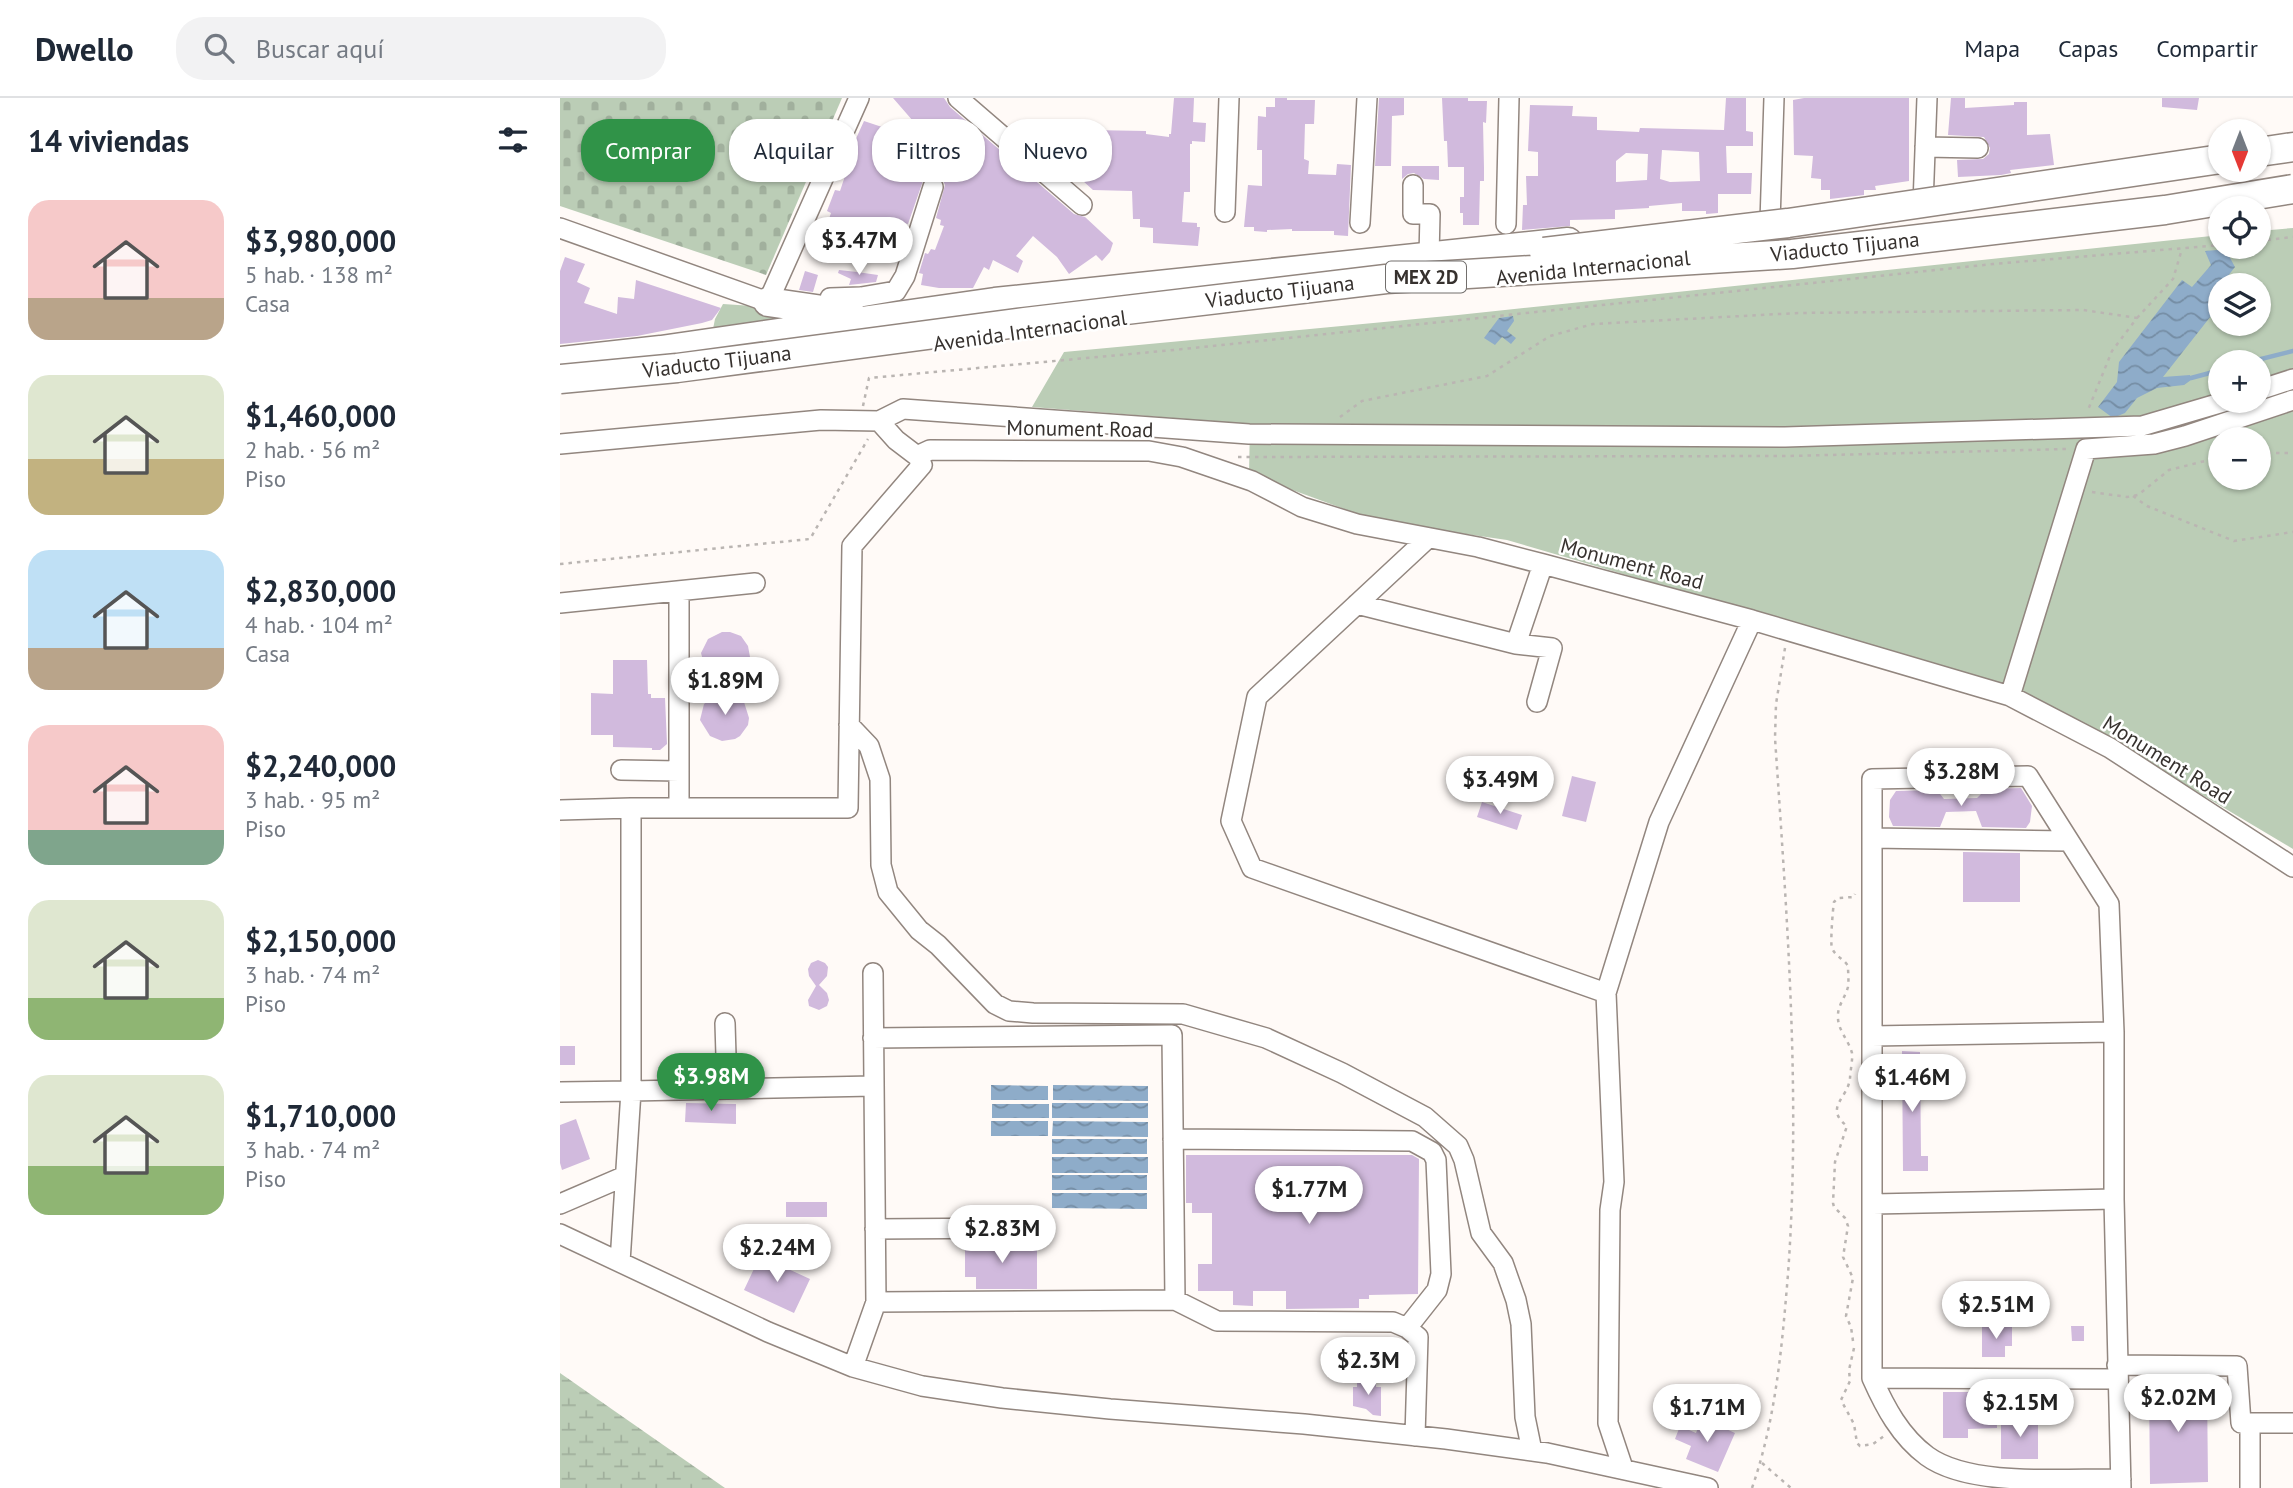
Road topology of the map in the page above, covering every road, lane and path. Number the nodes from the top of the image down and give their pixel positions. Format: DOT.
graph roads {
  1 [pos="859,98"];
  2 [pos="958,98"];
  3 [pos="1229,98"];
  4 [pos="1367,98"];
  5 [pos="1509,98"];
  6 [pos="1774,98"];
  7 [pos="1927,98"];
  8 [pos="2293,146"];
  9 [pos="1925,147"];
  10 [pos="1978,148"];
  11 [pos="2272,150"];
  12 [pos="2293,154"];
  13 [pos="2272,157"];
  14 [pos="2208,163"];
  15 [pos="2208,163"];
  16 [pos="1413,185"];
  17 [pos="933,187"];
  18 [pos="2290,188"];
  19 [pos="1923,204"];
  20 [pos="1082,205"];
  21 [pos="1225,212"];
  22 [pos="1770,222"];
  23 [pos="1360,223"];
  24 [pos="1506,224"];
  25 [pos="560,228"];
  26 [pos="2293,237"];
  27 [pos="2271,240"];
  28 [pos="2208,246"];
  29 [pos="2183,248"];
  30 [pos="1429,257"];
  31 [pos="771,296"];
  32 [pos="995,302"];
  33 [pos="2137,318"];
  34 [pos="560,361"];
  35 [pos="560,369"];
  36 [pos="560,379"];
  37 [pos="2293,379"];
  38 [pos="2271,386"];
  39 [pos="560,388"];
  40 [pos="2293,400"];
  41 [pos="2208,407"];
  42 [pos="869,421"];
  43 [pos="2086,427"];
  44 [pos="1315,436"];
  45 [pos="560,444"];
  46 [pos="2086,449"];
  47 [pos="2271,453"];
  48 [pos="2293,453"];
  49 [pos="917,456"];
  50 [pos="1236,457"];
  51 [pos="2208,460"];
  52 [pos="2075,489"];
  53 [pos="2133,496"];
  54 [pos="2293,531"];
  55 [pos="1428,537"];
  56 [pos="560,564"];
  57 [pos="1543,564"];
  58 [pos="755,583"];
  59 [pos="679,591"];
  60 [pos="560,603"];
  61 [pos="1357,604"];
  62 [pos="1752,620"];
  63 [pos="1789,631"];
  64 [pos="1516,644"];
  65 [pos="2010,696"];
  66 [pos="1536,702"];
  67 [pos="849,725"];
  68 [pos="621,770"];
  69 [pos="679,771"];
  70 [pos="631,808"];
  71 [pos="679,808"];
  72 [pos="560,810"];
  73 [pos="1872,838"];
  74 [pos="2069,841"];
  75 [pos="2293,867"];
  76 [pos="873,973"];
  77 [pos="1606,993"];
  78 [pos="725,1023"];
  79 [pos="2115,1032"];
  80 [pos="1872,1036"];
  81 [pos="873,1038"];
  82 [pos="873,1086"];
  83 [pos="727,1089"];
  84 [pos="631,1091"];
  85 [pos="560,1092"];
  86 [pos="1173,1139"];
  87 [pos="625,1176"];
  88 [pos="2114,1199"];
  89 [pos="560,1204"];
  90 [pos="1873,1204"];
  91 [pos="1034,1228"];
  92 [pos="875,1229"];
  93 [pos="560,1234"];
  94 [pos="620,1262"];
  95 [pos="1175,1300"];
  96 [pos="876,1302"];
  97 [pos="1407,1328"];
  98 [pos="853,1367"];
  99 [pos="2118,1372"];
  100 [pos="1872,1378"];
  101 [pos="2250,1423"];
  102 [pos="2293,1423"];
  103 [pos="1415,1436"];
  104 [pos="1532,1451"];
  105 [pos="1761,1461"];
  106 [pos="1623,1468"];
  107 [pos="2121,1483"];
  108 [pos="1709,1488"];
  109 [pos="1752,1488"];
  110 [pos="1791,1488"];
  111 [pos="2250,1488"];
  1 -- 31 [label="street"];
  2 -- 20 [label="street"];
  3 -- 21 [label="street"];
  4 -- 23 [label="street"];
  5 -- 24 [label="street"];
  6 -- 22 [label="street"];
  7 -- 9 [label="street"];
  8 -- 11 [label="highway"];
  9 -- 10 [label="street"];
  9 -- 19 [label="street"];
  12 -- 13 [label="highway"];
  14 -- 19 [label="highway, Avenida Internacional"];
  15 -- 35 [label="highway, Viaducto Tijuana / MEX 2D, bridge"];
  16 -- 30 [label="street"];
  17 -- 31 [label="street"];
  18 -- 36 [label="highway, Viaducto Tijuana / MEX 2D, bridge"];
  18 -- 39 [label="highway, Avenida Internacional"];
  19 -- 22 [label="highway, Avenida Internacional"];
  22 -- 30 [label="highway, Avenida Internacional"];
  25 -- 31 [label="street"];
  26 -- 27 [label="path"];
  28 -- 29 [label="path"];
  29 -- 33 [label="path"];
  29 -- 42 [label="path"];
  30 -- 32 [label="highway, Avenida Internacional"];
  31 -- 32 [label="highway"];
  32 -- 34 [label="highway, Avenida Internacional"];
  33 -- 43 [label="path"];
  33 -- 44 [label="path"];
  37 -- 38 [label="street"];
  40 -- 46 [label="street"];
  41 -- 43 [label="street"];
  42 -- 44 [label="street"];
  42 -- 45 [label="street"];
  42 -- 49 [label="street"];
  42 -- 56 [label="path"];
  43 -- 44 [label="street"];
  43 -- 46 [label="street"];
  46 -- 50 [label="path"];
  46 -- 52 [label="street"];
  47 -- 48 [label="path"];
  49 -- 55 [label="street, Monument Road"];
  49 -- 67 [label="street"];
  51 -- 53 [label="path"];
  52 -- 53 [label="path"];
  52 -- 65 [label="street"];
  53 -- 54 [label="path"];
  55 -- 57 [label="street, Monument Road"];
  55 -- 61 [label="street"];
  57 -- 62 [label="street, Monument Road"];
  57 -- 64 [label="street"];
  58 -- 59 [label="street"];
  59 -- 60 [label="street"];
  59 -- 69 [label="street"];
  61 -- 64 [label="street"];
  61 -- 77 [label="street"];
  62 -- 63 [label="street, Monument Road"];
  62 -- 77 [label="street"];
  63 -- 65 [label="street, Monument Road"];
  63 -- 105 [label="path"];
  64 -- 66 [label="street"];
  65 -- 75 [label="street, Monument Road"];
  67 -- 71 [label="street"];
  67 -- 104 [label="street"];
  68 -- 69 [label="street"];
  69 -- 71 [label="street"];
  70 -- 71 [label="street"];
  70 -- 72 [label="street"];
  70 -- 84 [label="street"];
  73 -- 74 [label="street"];
  73 -- 74 [label="street"];
  73 -- 80 [label="street"];
  74 -- 79 [label="street"];
  76 -- 81 [label="street"];
  77 -- 106 [label="street"];
  78 -- 83 [label="street"];
  79 -- 80 [label="street"];
  79 -- 88 [label="street"];
  80 -- 90 [label="street"];
  81 -- 82 [label="street"];
  81 -- 86 [label="street"];
  82 -- 83 [label="street"];
  82 -- 92 [label="street"];
  83 -- 84 [label="street"];
  84 -- 85 [label="street"];
  84 -- 87 [label="street"];
  86 -- 95 [label="street"];
  86 -- 97 [label="street"];
  87 -- 89 [label="street"];
  87 -- 94 [label="street"];
  88 -- 90 [label="street"];
  88 -- 99 [label="street"];
  90 -- 100 [label="street"];
  91 -- 92 [label="street"];
  92 -- 96 [label="street"];
  93 -- 94 [label="street"];
  94 -- 98 [label="street"];
  95 -- 96 [label="street"];
  95 -- 97 [label="street"];
  96 -- 98 [label="street"];
  97 -- 103 [label="street"];
  98 -- 103 [label="street"];
  99 -- 100 [label="street"];
  99 -- 101 [label="street"];
  99 -- 107 [label="street"];
  100 -- 107 [label="street"];
  101 -- 102 [label="street"];
  101 -- 111 [label="street"];
  103 -- 104 [label="street"];
  104 -- 106 [label="street"];
  105 -- 109 [label="path"];
  105 -- 110 [label="path"];
  106 -- 108 [label="street"];
}
